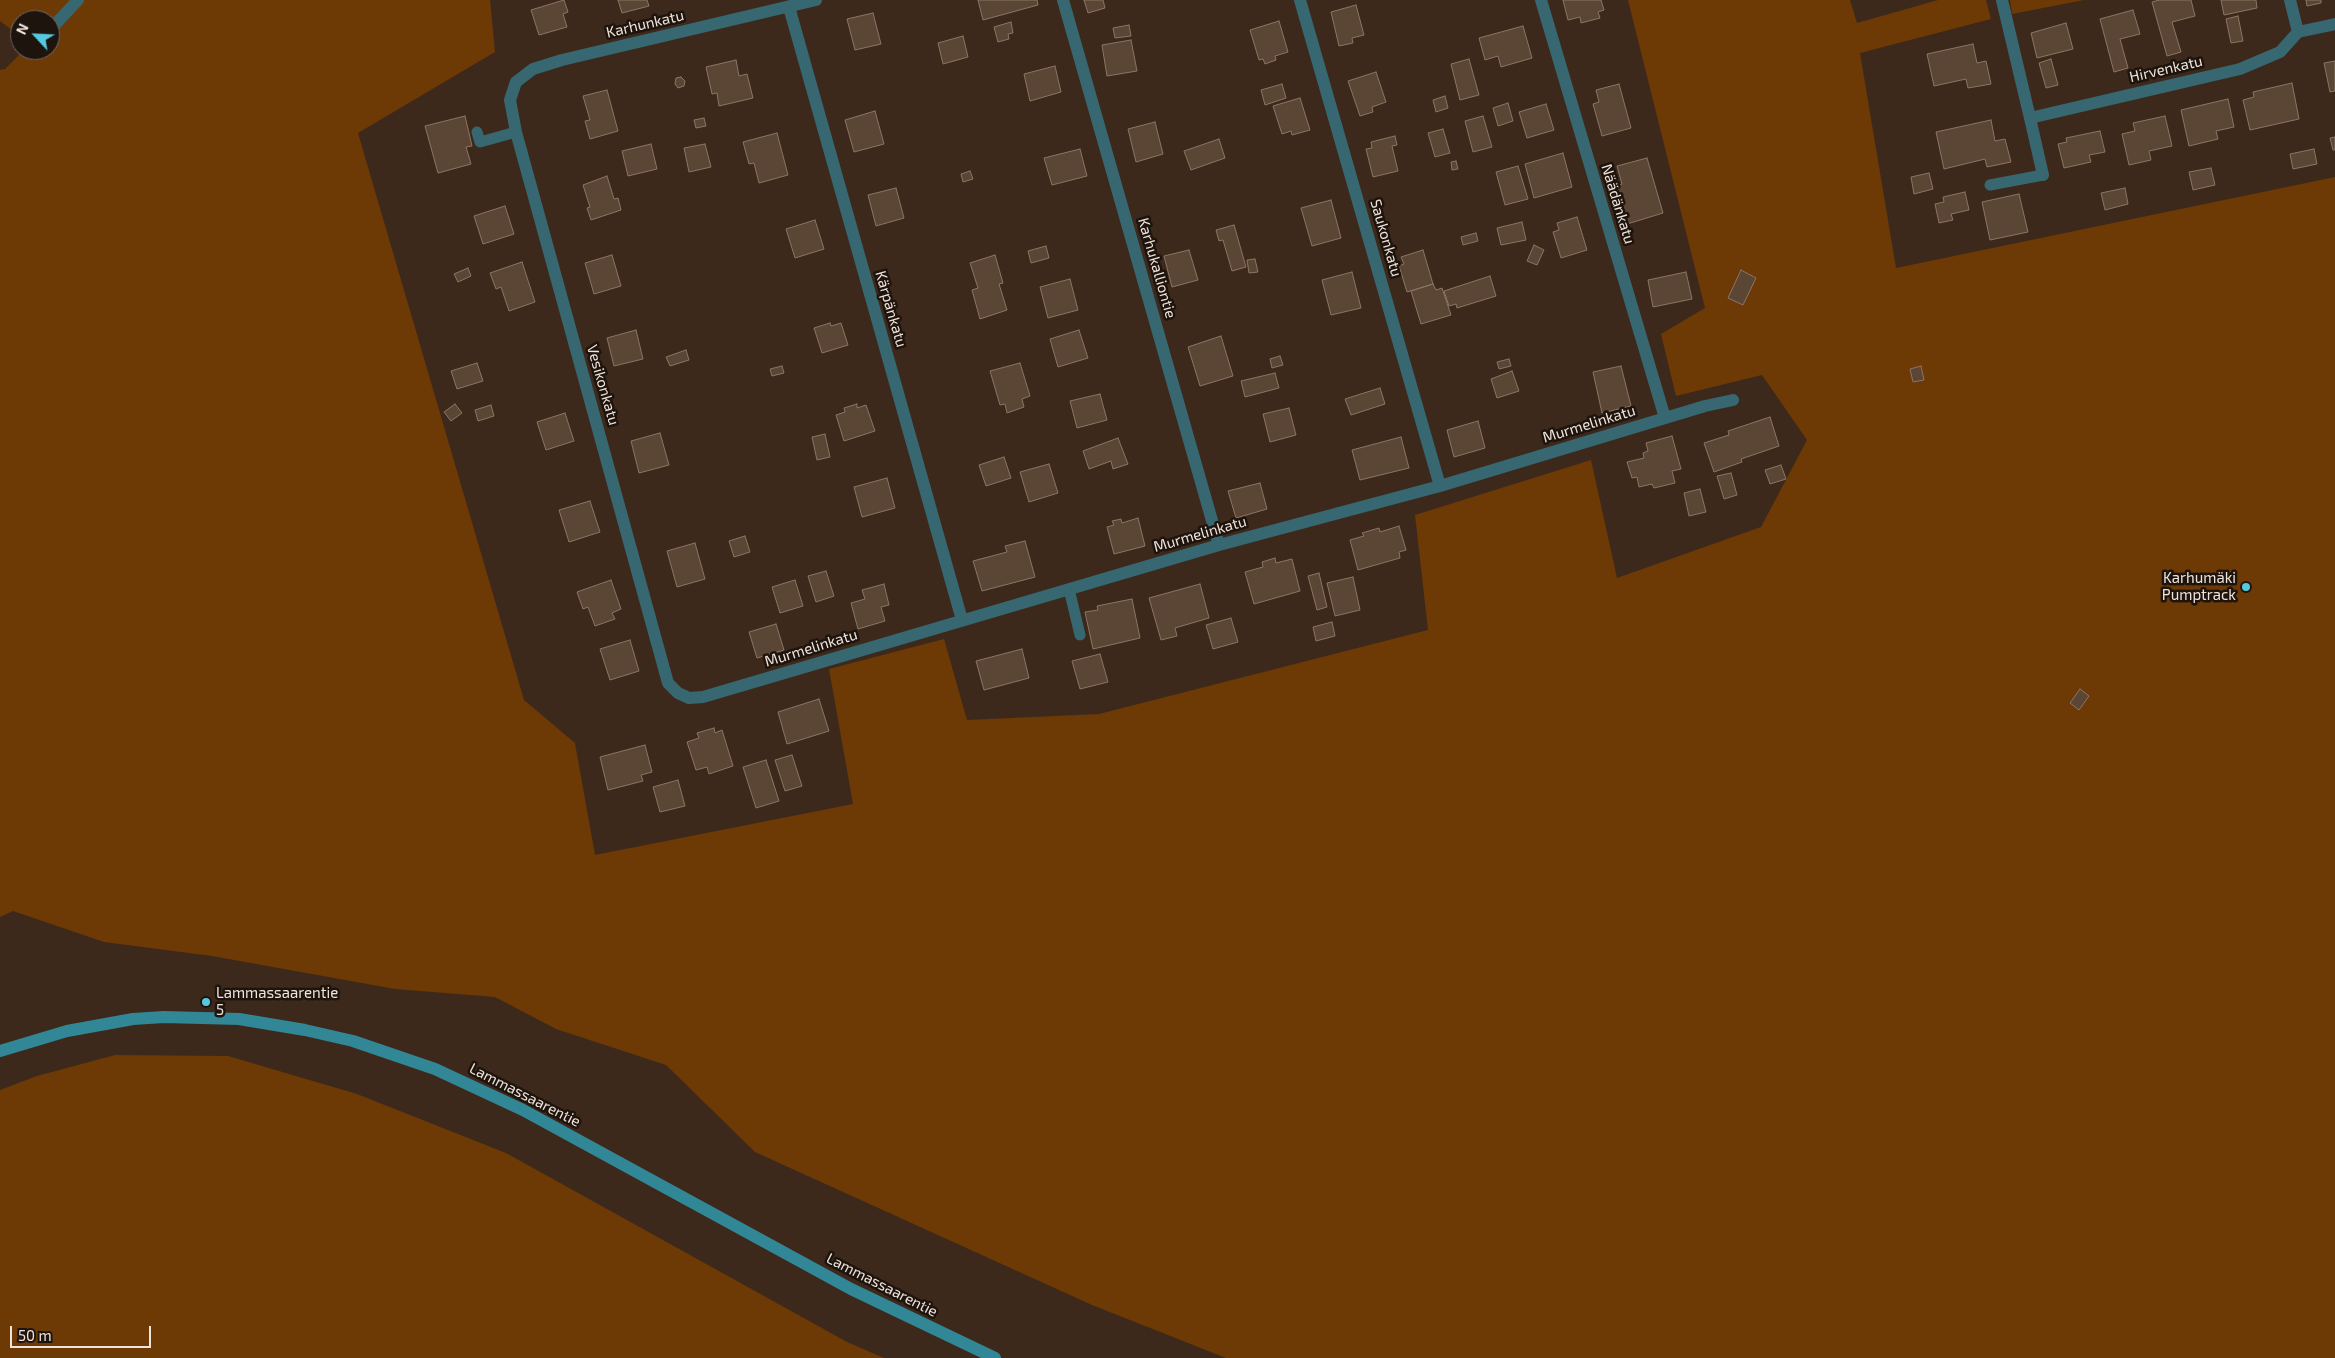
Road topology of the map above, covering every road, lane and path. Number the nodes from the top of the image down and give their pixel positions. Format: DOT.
graph roads {
  1 [pos="78,0"];
  2 [pos="816,0"];
  3 [pos="1063,0"];
  4 [pos="1300,0"];
  5 [pos="1541,0"];
  6 [pos="2002,0"];
  7 [pos="2290,0"];
  8 [pos="790,7"];
  9 [pos="60,19"];
  10 [pos="2335,24"];
  11 [pos="2298,32"];
  12 [pos="516,82"];
  13 [pos="2030,118"];
  14 [pos="477,132"];
  15 [pos="516,132"];
  16 [pos="2043,175"];
  17 [pos="1990,185"];
  18 [pos="1733,400"];
  19 [pos="1665,418"];
  20 [pos="1440,486"];
  21 [pos="1219,545"];
  22 [pos="1069,589"];
  23 [pos="962,620"];
  24 [pos="1080,635"];
  25 [pos="678,693"];
  26 [pos="0,1052"];
  27 [pos="995,1358"];
  1 -- 9 [label="street"];
  2 -- 8 [label="street, Karhunkatu"];
  3 -- 21 [label="street, Karhukalliontie"];
  4 -- 20 [label="street, Saukonkatu"];
  5 -- 19 [label="street, Näädänkatu"];
  6 -- 13 [label="street"];
  7 -- 11 [label="street"];
  8 -- 12 [label="street, Karhunkatu"];
  8 -- 23 [label="street, Kärpänkatu"];
  10 -- 11 [label="street"];
  11 -- 13 [label="street, Hirvenkatu"];
  12 -- 15 [label="street, Vesikonkatu"];
  13 -- 16 [label="street"];
  14 -- 15 [label="lane"];
  15 -- 25 [label="street, Vesikonkatu"];
  16 -- 17 [label="lane"];
  18 -- 19 [label="street, Murmelinkatu"];
  19 -- 20 [label="street, Murmelinkatu"];
  20 -- 21 [label="street, Murmelinkatu"];
  21 -- 22 [label="street, Murmelinkatu"];
  22 -- 23 [label="street, Murmelinkatu"];
  22 -- 24 [label="lane"];
  23 -- 25 [label="street, Murmelinkatu"];
  26 -- 27 [label="street, Lammassaarentie"];
}
